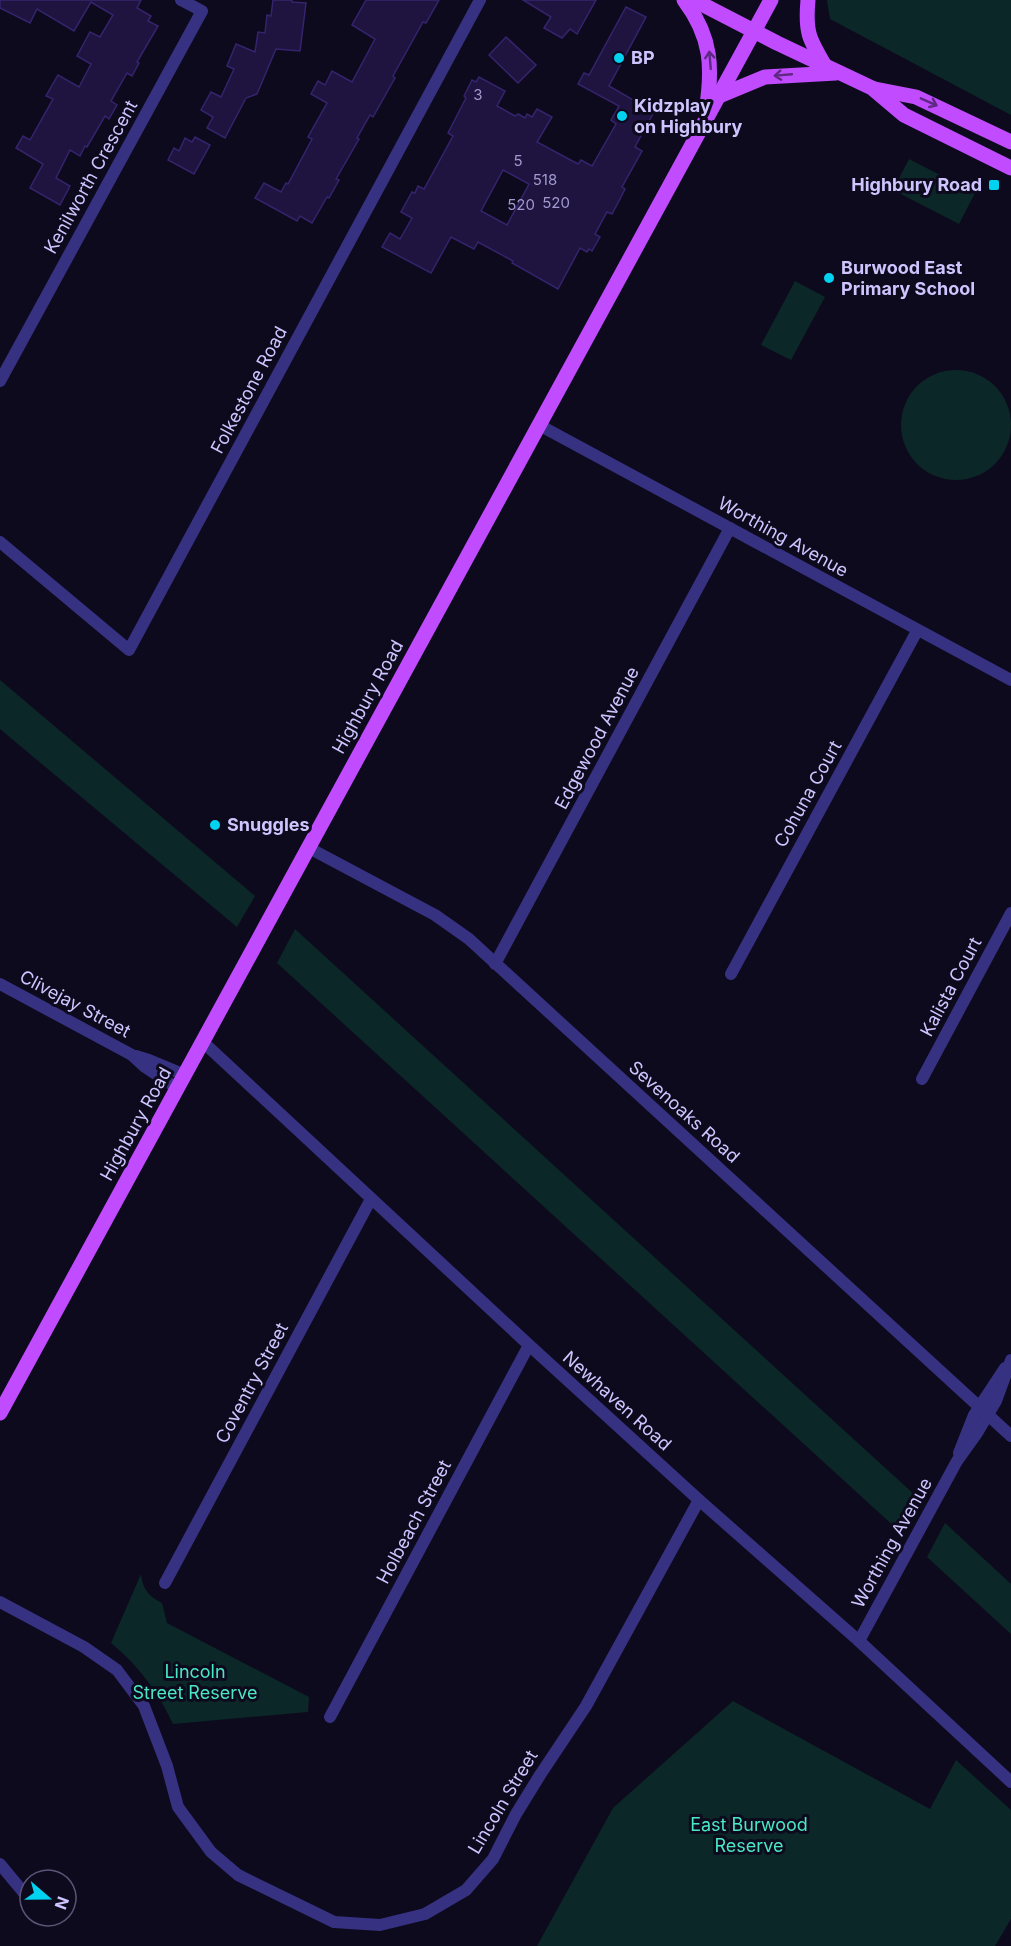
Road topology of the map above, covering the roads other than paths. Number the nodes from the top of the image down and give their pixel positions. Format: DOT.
graph roads {
  1 [pos="181,0"];
  2 [pos="480,0"];
  3 [pos="684,0"];
  4 [pos="694,0"];
  5 [pos="771,0"];
  6 [pos="808,0"];
  7 [pos="754,32"];
  8 [pos="825,66"];
  9 [pos="842,73"];
  10 [pos="872,88"];
  11 [pos="719,96"];
  12 [pos="705,118"];
  13 [pos="1011,142"];
  14 [pos="1011,168"];
  15 [pos="0,381"];
  16 [pos="539,425"];
  17 [pos="730,528"];
  18 [pos="0,542"];
  19 [pos="917,630"];
  20 [pos="1011,680"];
  21 [pos="309,848"];
  22 [pos="1011,913"];
  23 [pos="495,964"];
  24 [pos="730,974"];
  25 [pos="0,984"];
  26 [pos="202,1042"];
  27 [pos="922,1079"];
  28 [pos="181,1082"];
  29 [pos="371,1199"];
  30 [pos="530,1345"];
  31 [pos="1010,1362"];
  32 [pos="983,1411"];
  33 [pos="0,1413"];
  34 [pos="1011,1436"];
  35 [pos="699,1500"];
  36 [pos="165,1583"];
  37 [pos="0,1602"];
  38 [pos="859,1641"];
  39 [pos="330,1717"];
  40 [pos="1011,1782"];
  41 [pos="0,1864"];
  42 [pos="18,1886"];
  1 -- 15 [label="street, Kenilworth Crescent"];
  2 -- 18 [label="street, Folkestone Road"];
  12 -- 3 [label="main road, one-way"];
  4 -- 7 [label="main road"];
  5 -- 7 [label="main road, Highbury Road"];
  6 -- 8 [label="main road"];
  7 -- 8 [label="main road"];
  7 -- 11 [label="main road, Highbury Road"];
  8 -- 9 [label="main road"];
  9 -- 10 [label="main road"];
  9 -- 11 [label="main road, one-way"];
  10 -- 13 [label="main road, one-way"];
  10 -- 14 [label="main road"];
  11 -- 12 [label="main road, Highbury Road"];
  12 -- 16 [label="main road, Highbury Road"];
  16 -- 17 [label="street, Worthing Avenue"];
  16 -- 21 [label="main road, Highbury Road"];
  17 -- 19 [label="street, Worthing Avenue"];
  17 -- 23 [label="street, Edgewood Avenue"];
  19 -- 20 [label="street, Worthing Avenue"];
  19 -- 24 [label="street, Cohuna Court"];
  21 -- 23 [label="street, Sevenoaks Road"];
  21 -- 26 [label="main road, Highbury Road"];
  22 -- 27 [label="street, Kalista Court"];
  23 -- 32 [label="street, Sevenoaks Road"];
  25 -- 28 [label="street, Clivejay Street"];
  26 -- 28 [label="main road, Highbury Road"];
  26 -- 29 [label="street, Newhaven Road"];
  28 -- 33 [label="main road, Highbury Road"];
  29 -- 30 [label="street, Newhaven Road"];
  29 -- 36 [label="street, Coventry Street"];
  30 -- 35 [label="street, Newhaven Road"];
  30 -- 39 [label="street, Holbeach Street"];
  31 -- 32 [label="street, Worthing Avenue"];
  32 -- 34 [label="street, Sevenoaks Road"];
  32 -- 38 [label="street, Worthing Avenue"];
  35 -- 37 [label="street, Lincoln Street"];
  35 -- 38 [label="street, Newhaven Road"];
  38 -- 40 [label="street, Newhaven Road"];
  41 -- 42 [label="street"];
}
